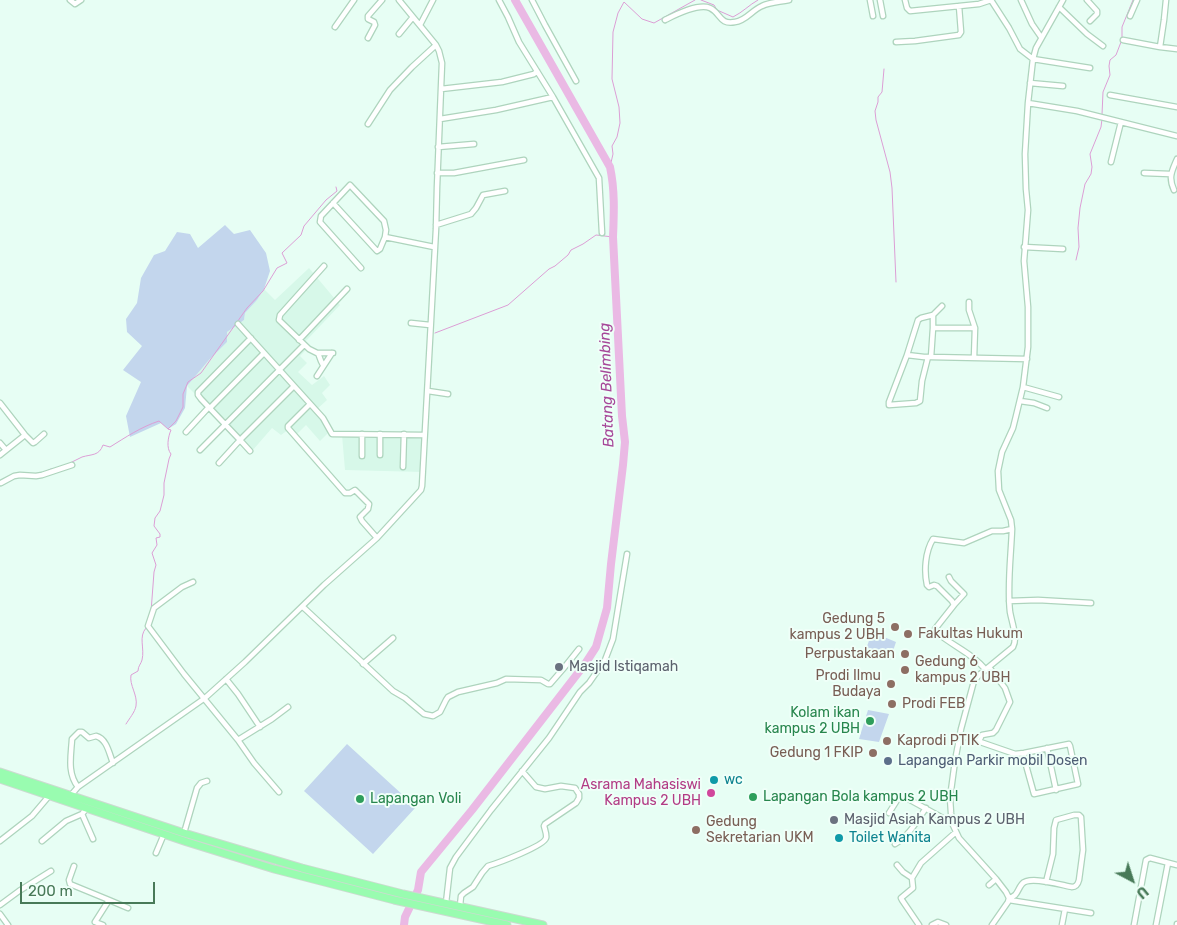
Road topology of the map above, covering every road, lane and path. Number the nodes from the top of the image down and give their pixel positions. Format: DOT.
graph roads {
  1 [pos="70,0"];
  2 [pos="81,0"];
  3 [pos="354,0"];
  4 [pos="382,0"];
  5 [pos="399,0"];
  6 [pos="433,0"];
  7 [pos="499,0"];
  8 [pos="532,0"];
  9 [pos="789,0"];
  10 [pos="879,0"];
  11 [pos="905,0"];
  12 [pos="991,0"];
  13 [pos="1021,0"];
  14 [pos="1063,0"];
  15 [pos="1087,0"];
  16 [pos="1137,0"];
  17 [pos="1166,0"];
  18 [pos="871,1"];
  19 [pos="982,2"];
  20 [pos="959,6"];
  21 [pos="1059,7"];
  22 [pos="873,16"];
  23 [pos="883,16"];
  24 [pos="1130,16"];
  25 [pos="413,17"];
  26 [pos="664,20"];
  27 [pos="1090,21"];
  28 [pos="420,25"];
  29 [pos="335,27"];
  30 [pos="399,34"];
  31 [pos="1041,37"];
  32 [pos="368,38"];
  33 [pos="1123,40"];
  34 [pos="896,42"];
  35 [pos="436,45"];
  36 [pos="1103,46"];
  37 [pos="1160,47"];
  38 [pos="1177,49"];
  39 [pos="1033,58"];
  40 [pos="1090,68"];
  41 [pos="537,71"];
  42 [pos="576,81"];
  43 [pos="1030,83"];
  44 [pos="1063,86"];
  45 [pos="441,89"];
  46 [pos="1110,95"];
  47 [pos="552,97"];
  48 [pos="1028,103"];
  49 [pos="1177,107"];
  50 [pos="440,119"];
  51 [pos="1121,122"];
  52 [pos="368,124"];
  53 [pos="1177,136"];
  54 [pos="474,144"];
  55 [pos="438,147"];
  56 [pos="1177,159"];
  57 [pos="524,160"];
  58 [pos="1111,162"];
  59 [pos="1144,172"];
  60 [pos="437,173"];
  61 [pos="1170,174"];
  62 [pos="1174,190"];
  63 [pos="505,191"];
  64 [pos="333,203"];
  65 [pos="436,225"];
  66 [pos="602,233"];
  67 [pos="385,237"];
  68 [pos="434,247"];
  69 [pos="1024,247"];
  70 [pos="1063,249"];
  71 [pos="324,266"];
  72 [pos="361,268"];
  73 [pos="347,289"];
  74 [pos="969,302"];
  75 [pos="942,306"];
  76 [pos="933,315"];
  77 [pos="410,323"];
  78 [pos="238,324"];
  79 [pos="430,325"];
  80 [pos="933,328"];
  81 [pos="975,328"];
  82 [pos="251,338"];
  83 [pos="299,340"];
  84 [pos="304,345"];
  85 [pos="264,353"];
  86 [pos="318,353"];
  87 [pos="907,355"];
  88 [pos="930,357"];
  89 [pos="974,358"];
  90 [pos="1027,359"];
  91 [pos="324,365"];
  92 [pos="279,369"];
  93 [pos="316,376"];
  94 [pos="294,386"];
  95 [pos="1023,387"];
  96 [pos="428,391"];
  97 [pos="448,394"];
  98 [pos="1060,396"];
  99 [pos="1020,401"];
  100 [pos="0,403"];
  101 [pos="310,404"];
  102 [pos="209,408"];
  103 [pos="1047,408"];
  104 [pos="225,425"];
  105 [pos="186,432"];
  106 [pos="44,434"];
  107 [pos="362,434"];
  108 [pos="380,434"];
  109 [pos="404,434"];
  110 [pos="25,435"];
  111 [pos="424,435"];
  112 [pos="240,440"];
  113 [pos="0,443"];
  114 [pos="6,450"];
  115 [pos="200,450"];
  116 [pos="250,450"];
  117 [pos="0,455"];
  118 [pos="380,455"];
  119 [pos="362,456"];
  120 [pos="219,463"];
  121 [pos="72,465"];
  122 [pos="403,467"];
  123 [pos="0,483"];
  124 [pos="1012,529"];
  125 [pos="377,538"];
  126 [pos="626,554"];
  127 [pos="949,577"];
  128 [pos="193,582"];
  129 [pos="1009,601"];
  130 [pos="1091,603"];
  131 [pos="954,605"];
  132 [pos="303,607"];
  133 [pos="393,638"];
  134 [pos="579,650"];
  135 [pos="363,664"];
  136 [pos="987,668"];
  137 [pos="226,679"];
  138 [pos="205,698"];
  139 [pos="288,707"];
  140 [pos="260,727"];
  141 [pos="960,735"];
  142 [pos="238,740"];
  143 [pos="979,740"];
  144 [pos="1048,748"];
  145 [pos="1024,753"];
  146 [pos="114,763"];
  147 [pos="522,771"];
  148 [pos="0,772"];
  149 [pos="0,779"];
  150 [pos="207,781"];
  151 [pos="78,787"];
  152 [pos="1056,790"];
  153 [pos="279,792"];
  154 [pos="71,795"];
  155 [pos="50,796"];
  156 [pos="926,808"];
  157 [pos="84,811"];
  158 [pos="889,813"];
  159 [pos="952,823"];
  160 [pos="155,827"];
  161 [pos="956,832"];
  162 [pos="184,833"];
  163 [pos="164,834"];
  164 [pos="93,839"];
  165 [pos="42,840"];
  166 [pos="0,841"];
  167 [pos="896,844"];
  168 [pos="156,853"];
  169 [pos="1168,863"];
  170 [pos="897,865"];
  171 [pos="1177,865"];
  172 [pos="74,866"];
  173 [pos="51,871"];
  174 [pos="912,878"];
  175 [pos="996,879"];
  176 [pos="1046,882"];
  177 [pos="989,885"];
  178 [pos="1009,899"];
  179 [pos="109,900"];
  180 [pos="444,902"];
  181 [pos="0,905"];
  182 [pos="460,906"];
  183 [pos="128,908"];
  184 [pos="1065,909"];
  185 [pos="1091,913"];
  186 [pos="0,914"];
  187 [pos="94,924"];
  188 [pos="8,925"];
  189 [pos="103,925"];
  190 [pos="507,925"];
  191 [pos="543,925"];
  192 [pos="919,925"];
  193 [pos="932,925"];
  194 [pos="946,925"];
  195 [pos="992,925"];
  196 [pos="1062,925"];
  197 [pos="1134,925"];
  198 [pos="1156,925"];
  1 -- 2 [label="street"];
  3 -- 29 [label="street"];
  4 -- 32 [label="street"];
  5 -- 25 [label="street"];
  6 -- 28 [label="street"];
  7 -- 41 [label="street"];
  8 -- 42 [label="street"];
  9 -- 26 [label="street"];
  10 -- 18 [label="street"];
  10 -- 23 [label="street"];
  11 -- 20 [label="street"];
  12 -- 19 [label="street"];
  12 -- 39 [label="street"];
  13 -- 31 [label="street"];
  14 -- 21 [label="street"];
  15 -- 27 [label="street"];
  16 -- 24 [label="street"];
  17 -- 37 [label="street"];
  18 -- 22 [label="street"];
  19 -- 20 [label="street"];
  20 -- 34 [label="street"];
  21 -- 31 [label="street"];
  21 -- 36 [label="street"];
  25 -- 28 [label="street"];
  25 -- 30 [label="street"];
  28 -- 35 [label="street"];
  31 -- 39 [label="street"];
  33 -- 37 [label="street"];
  35 -- 45 [label="street"];
  35 -- 52 [label="street"];
  37 -- 38 [label="street"];
  39 -- 40 [label="street"];
  39 -- 43 [label="street"];
  41 -- 45 [label="street"];
  41 -- 47 [label="street"];
  43 -- 44 [label="street"];
  43 -- 48 [label="street"];
  45 -- 50 [label="street"];
  46 -- 49 [label="street"];
  47 -- 50 [label="street"];
  47 -- 66 [label="street"];
  48 -- 51 [label="street"];
  48 -- 69 [label="street"];
  50 -- 55 [label="street"];
  51 -- 53 [label="street"];
  51 -- 58 [label="street"];
  54 -- 55 [label="street"];
  55 -- 60 [label="street"];
  56 -- 61 [label="street"];
  57 -- 60 [label="street"];
  59 -- 61 [label="street"];
  60 -- 65 [label="street"];
  61 -- 62 [label="street"];
  63 -- 65 [label="street"];
  64 -- 67 [label="street"];
  64 -- 67 [label="street"];
  64 -- 72 [label="street"];
  65 -- 68 [label="street"];
  67 -- 68 [label="street"];
  68 -- 79 [label="street"];
  69 -- 70 [label="street"];
  69 -- 90 [label="street"];
  71 -- 83 [label="street"];
  73 -- 83 [label="street"];
  74 -- 81 [label="street"];
  75 -- 76 [label="street"];
  76 -- 80 [label="street"];
  76 -- 87 [label="street"];
  77 -- 79 [label="street"];
  78 -- 82 [label="street"];
  79 -- 96 [label="street"];
  80 -- 81 [label="street"];
  80 -- 88 [label="street"];
  81 -- 89 [label="street"];
  82 -- 85 [label="street"];
  82 -- 102 [label="street"];
  83 -- 84 [label="street"];
  84 -- 86 [label="street"];
  84 -- 92 [label="street"];
  85 -- 92 [label="street"];
  85 -- 102 [label="street"];
  86 -- 91 [label="street"];
  86 -- 91 [label="street"];
  87 -- 88 [label="street"];
  87 -- 88 [label="street"];
  88 -- 89 [label="street"];
  89 -- 90 [label="street"];
  90 -- 95 [label="street"];
  91 -- 93 [label="street"];
  92 -- 94 [label="street"];
  92 -- 104 [label="street"];
  94 -- 101 [label="street"];
  94 -- 112 [label="street"];
  95 -- 98 [label="street"];
  95 -- 99 [label="street"];
  96 -- 97 [label="street"];
  96 -- 111 [label="street"];
  99 -- 103 [label="street"];
  99 -- 124 [label="street"];
  100 -- 110 [label="street"];
  101 -- 107 [label="street"];
  101 -- 125 [label="street"];
  102 -- 104 [label="street"];
  102 -- 105 [label="street"];
  104 -- 112 [label="street"];
  104 -- 115 [label="street"];
  106 -- 110 [label="street"];
  107 -- 108 [label="street"];
  107 -- 119 [label="street"];
  108 -- 109 [label="street"];
  108 -- 118 [label="street"];
  109 -- 111 [label="street"];
  109 -- 122 [label="street"];
  110 -- 114 [label="street"];
  111 -- 125 [label="street"];
  112 -- 116 [label="street"];
  112 -- 120 [label="street"];
  113 -- 114 [label="street"];
  114 -- 117 [label="street"];
  121 -- 123 [label="street"];
  124 -- 129 [label="street"];
  124 -- 131 [label="street"];
  125 -- 132 [label="street"];
  126 -- 147 [label="street"];
  127 -- 131 [label="street"];
  128 -- 138 [label="street"];
  129 -- 130 [label="street"];
  129 -- 136 [label="street"];
  131 -- 136 [label="street"];
  132 -- 135 [label="street"];
  132 -- 137 [label="street"];
  133 -- 135 [label="street"];
  134 -- 135 [label="street"];
  136 -- 141 [label="street"];
  136 -- 143 [label="street"];
  137 -- 138 [label="street"];
  137 -- 140 [label="street"];
  138 -- 142 [label="street"];
  138 -- 146 [label="street"];
  139 -- 140 [label="street"];
  140 -- 142 [label="street"];
  141 -- 143 [label="street"];
  141 -- 159 [label="street"];
  142 -- 153 [label="street"];
  143 -- 145 [label="street"];
  144 -- 145 [label="street"];
  144 -- 152 [label="street"];
  144 -- 152 [label="street"];
  145 -- 152 [label="street"];
  146 -- 151 [label="street"];
  146 -- 151 [label="street"];
  147 -- 180 [label="street"];
  147 -- 182 [label="street"];
  148 -- 154 [label="highway"];
  149 -- 155 [label="highway"];
  150 -- 162 [label="street"];
  151 -- 154 [label="street"];
  154 -- 160 [label="highway"];
  155 -- 157 [label="highway"];
  155 -- 166 [label="street"];
  156 -- 158 [label="street"];
  156 -- 159 [label="street"];
  156 -- 167 [label="street"];
  157 -- 160 [label="highway"];
  157 -- 164 [label="street"];
  157 -- 165 [label="street"];
  159 -- 161 [label="street"];
  160 -- 162 [label="highway"];
  160 -- 163 [label="highway"];
  161 -- 174 [label="street"];
  161 -- 175 [label="street"];
  162 -- 180 [label="highway"];
  163 -- 168 [label="street"];
  163 -- 190 [label="highway"];
  169 -- 171 [label="street"];
  169 -- 197 [label="street"];
  169 -- 198 [label="street"];
  170 -- 174 [label="street"];
  172 -- 179 [label="street"];
  173 -- 181 [label="street"];
  174 -- 192 [label="street"];
  175 -- 177 [label="street"];
  175 -- 178 [label="street"];
  176 -- 176 [label="street"];
  176 -- 178 [label="street"];
  178 -- 184 [label="street"];
  178 -- 195 [label="street"];
  179 -- 183 [label="street"];
  179 -- 187 [label="street"];
  180 -- 182 [label="highway"];
  182 -- 191 [label="highway"];
  184 -- 185 [label="street"];
  184 -- 196 [label="street"];
  186 -- 188 [label="street"];
  187 -- 189 [label="street"];
  193 -- 194 [label="street"];
}
